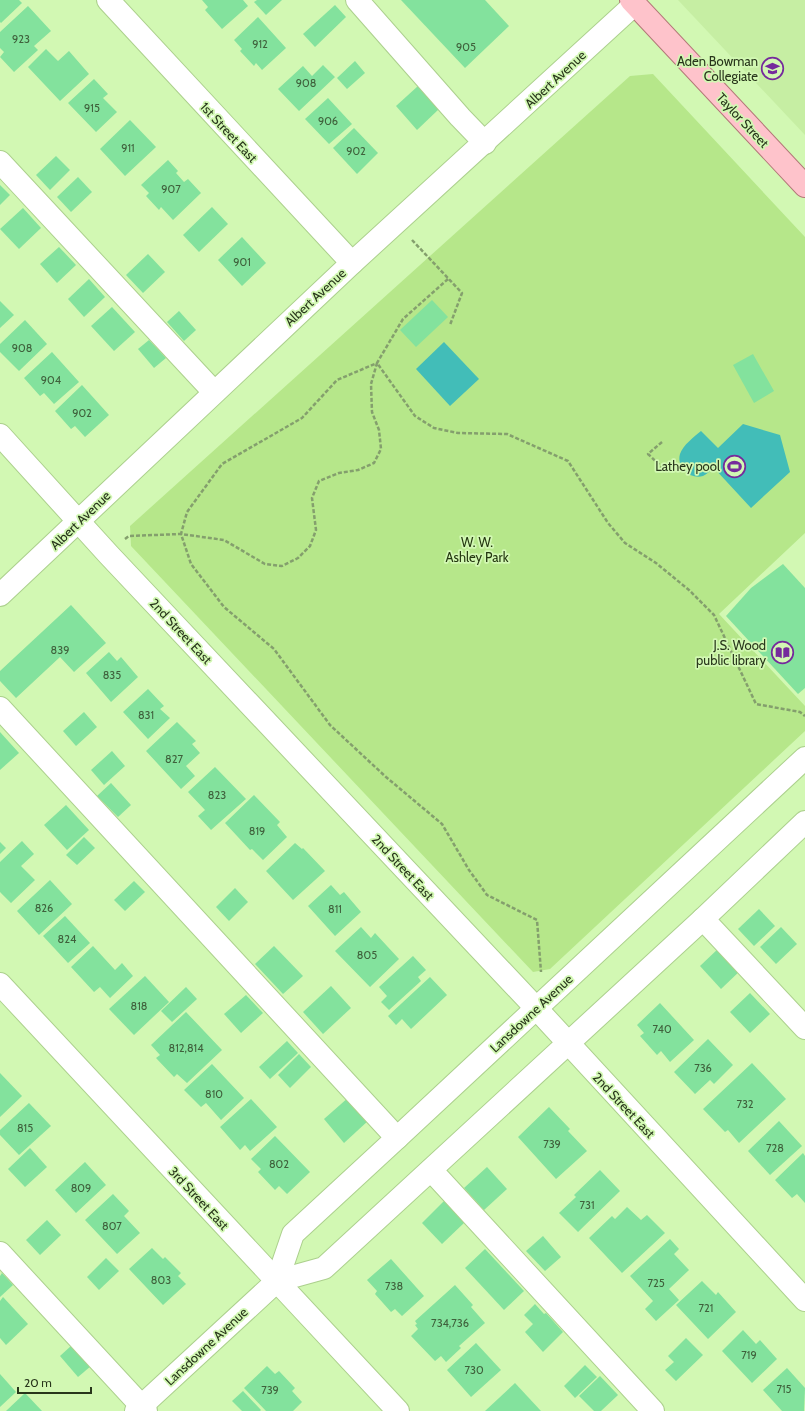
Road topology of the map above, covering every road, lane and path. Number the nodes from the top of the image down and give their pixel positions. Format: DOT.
graph roads {
  1 [pos="108,0"];
  2 [pos="357,0"];
  3 [pos="633,2"];
  4 [pos="485,143"];
  5 [pos="0,162"];
  6 [pos="805,186"];
  7 [pos="396,223"];
  8 [pos="352,263"];
  9 [pos="448,279"];
  10 [pos="450,325"];
  11 [pos="377,363"];
  12 [pos="214,392"];
  13 [pos="0,435"];
  14 [pos="662,442"];
  15 [pos="665,470"];
  16 [pos="78,521"];
  17 [pos="181,534"];
  18 [pos="110,555"];
  19 [pos="0,595"];
  20 [pos="0,708"];
  21 [pos="805,716"];
  22 [pos="805,758"];
  23 [pos="805,822"];
  24 [pos="702,919"];
  25 [pos="0,984"];
  26 [pos="530,1001"];
  27 [pos="805,1028"];
  28 [pos="567,1043"];
  29 [pos="397,1138"];
  30 [pos="431,1170"];
  31 [pos="0,1253"];
  32 [pos="276,1281"];
  33 [pos="805,1300"];
  34 [pos="141,1409"];
  35 [pos="398,1411"];
  36 [pos="653,1411"];
  1 -- 8 [label="street, 1st Street East"];
  2 -- 4 [label="street"];
  3 -- 4 [label="street, Albert Avenue"];
  3 -- 6 [label="main road, Taylor Street"];
  4 -- 7 [label="street, Albert Avenue"];
  5 -- 12 [label="street"];
  7 -- 8 [label="street, Albert Avenue"];
  7 -- 9 [label="path"];
  8 -- 12 [label="street, Albert Avenue"];
  9 -- 10 [label="path"];
  9 -- 11 [label="path"];
  11 -- 17 [label="path"];
  11 -- 17 [label="path"];
  11 -- 21 [label="path"];
  12 -- 16 [label="street, Albert Avenue"];
  13 -- 16 [label="street, 2nd Street East"];
  14 -- 15 [label="path"];
  16 -- 18 [label="street, 2nd Street East"];
  16 -- 19 [label="street, Albert Avenue"];
  17 -- 18 [label="path"];
  17 -- 26 [label="path"];
  18 -- 26 [label="street, 2nd Street East"];
  20 -- 29 [label="street"];
  22 -- 26 [label="street, Lansdowne Avenue"];
  23 -- 24 [label="street, Lansdowne Avenue"];
  24 -- 27 [label="street"];
  24 -- 28 [label="street, Lansdowne Avenue"];
  25 -- 32 [label="street, 3rd Street East"];
  26 -- 28 [label="street, 2nd Street East"];
  26 -- 29 [label="street, Lansdowne Avenue"];
  28 -- 30 [label="street, Lansdowne Avenue"];
  28 -- 33 [label="street, 2nd Street East"];
  29 -- 32 [label="street, Lansdowne Avenue"];
  30 -- 32 [label="street, Lansdowne Avenue"];
  30 -- 36 [label="street"];
  31 -- 34 [label="street"];
  32 -- 34 [label="street, Lansdowne Avenue"];
  32 -- 35 [label="street, 3rd Street East"];
}
